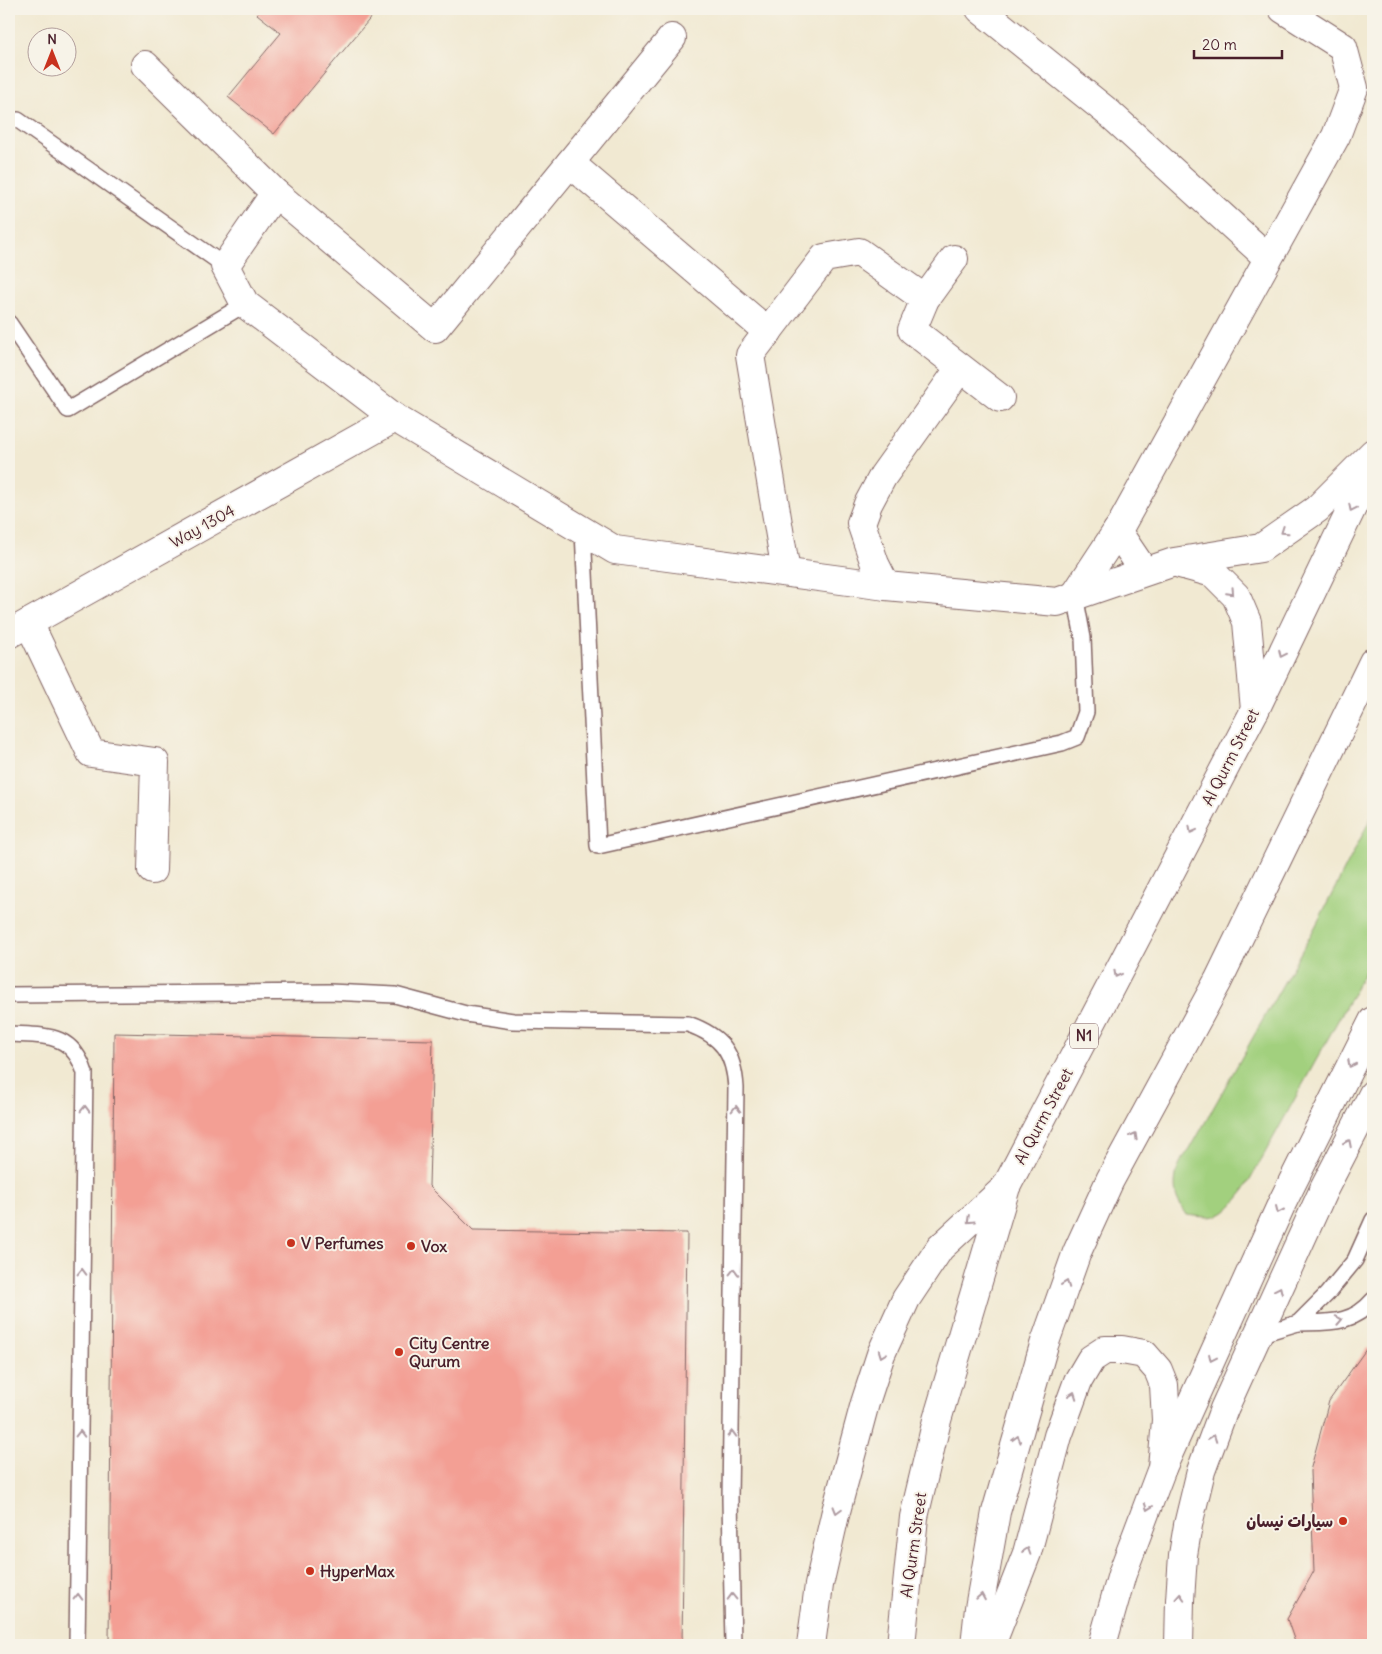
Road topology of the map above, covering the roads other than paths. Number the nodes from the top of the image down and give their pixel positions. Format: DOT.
graph roads {
  1 [pos="980,9"];
  2 [pos="1283,9"];
  3 [pos="672,38"];
  4 [pos="146,65"];
  5 [pos="18,120"];
  6 [pos="570,163"];
  7 [pos="275,193"];
  8 [pos="1268,258"];
  9 [pos="954,259"];
  10 [pos="225,266"];
  11 [pos="925,299"];
  12 [pos="245,304"];
  13 [pos="9,323"];
  14 [pos="768,332"];
  15 [pos="960,368"];
  16 [pos="1000,398"];
  17 [pos="395,418"];
  18 [pos="1373,453"];
  19 [pos="1373,464"];
  20 [pos="583,530"];
  21 [pos="1117,530"];
  22 [pos="1174,562"];
  23 [pos="786,572"];
  24 [pos="1144,572"];
  25 [pos="886,586"];
  26 [pos="1075,595"];
  27 [pos="19,629"];
  28 [pos="1373,662"];
  29 [pos="1373,676"];
  30 [pos="1255,710"];
  31 [pos="1341,730"];
  32 [pos="152,870"];
  33 [pos="9,995"];
  34 [pos="1373,1021"];
  35 [pos="9,1034"];
  36 [pos="1373,1094"];
  37 [pos="1006,1187"];
  38 [pos="1373,1220"];
  39 [pos="1373,1300"];
  40 [pos="1298,1323"];
  41 [pos="1258,1335"];
  42 [pos="1162,1468"];
  43 [pos="77,1645"];
  44 [pos="733,1645"];
  45 [pos="810,1645"];
  46 [pos="901,1645"];
  47 [pos="975,1645"];
  48 [pos="991,1645"];
  49 [pos="1102,1645"];
  50 [pos="1179,1645"];
  1 -- 8 [label="main road"];
  2 -- 8 [label="main road"];
  3 -- 6 [label="main road"];
  4 -- 7 [label="main road"];
  5 -- 10 [label="lane"];
  6 -- 7 [label="main road"];
  6 -- 14 [label="main road"];
  7 -- 10 [label="main road"];
  8 -- 21 [label="main road"];
  9 -- 11 [label="main road"];
  10 -- 12 [label="main road"];
  11 -- 14 [label="main road"];
  11 -- 15 [label="main road"];
  12 -- 13 [label="lane"];
  12 -- 17 [label="main road"];
  14 -- 23 [label="main road"];
  15 -- 16 [label="main road"];
  15 -- 25 [label="main road"];
  17 -- 20 [label="main road"];
  17 -- 27 [label="main road, Way 1304"];
  18 -- 22 [label="main road, one-way"];
  19 -- 30 [label="main road, Al Qurm Street / N1, one-way"];
  20 -- 23 [label="main road"];
  20 -- 26 [label="lane"];
  21 -- 24 [label="main road"];
  21 -- 26 [label="main road"];
  22 -- 24 [label="main road"];
  22 -- 30 [label="main road, one-way"];
  23 -- 25 [label="main road"];
  24 -- 26 [label="main road"];
  25 -- 26 [label="main road"];
  27 -- 32 [label="main road"];
  28 -- 31 [label="main road"];
  29 -- 31 [label="main road"];
  30 -- 37 [label="main road, Al Qurm Street / N1, one-way"];
  47 -- 31 [label="main road, one-way"];
  44 -- 33 [label="lane, one-way"];
  34 -- 42 [label="main road, one-way"];
  43 -- 35 [label="lane, one-way"];
  41 -- 36 [label="main road, one-way"];
  37 -- 45 [label="main road, one-way"];
  37 -- 46 [label="main road, Al Qurm Street / N1"];
  38 -- 40 [label="lane"];
  40 -- 39 [label="lane, one-way"];
  40 -- 41 [label="lane"];
  50 -- 41 [label="main road, one-way"];
  48 -- 42 [label="main road, one-way"];
  42 -- 49 [label="main road, one-way"];
}
